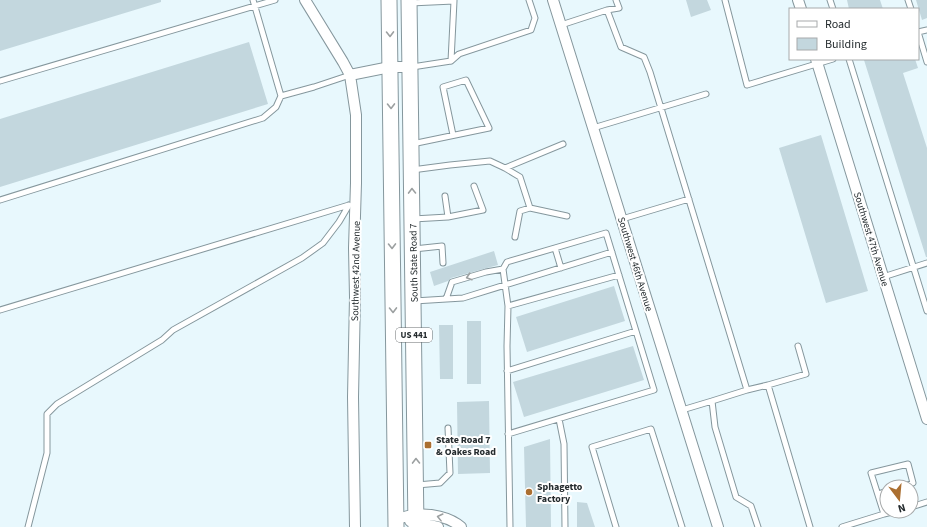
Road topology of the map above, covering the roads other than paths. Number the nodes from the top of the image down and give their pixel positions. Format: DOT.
graph roads {
  1 [pos="253,0"];
  2 [pos="275,0"];
  3 [pos="305,0"];
  4 [pos="389,0"];
  5 [pos="529,0"];
  6 [pos="553,0"];
  7 [pos="616,0"];
  8 [pos="725,0"];
  9 [pos="454,1"];
  10 [pos="409,2"];
  11 [pos="255,6"];
  12 [pos="607,10"];
  13 [pos="561,25"];
  14 [pos="919,35"];
  15 [pos="848,60"];
  16 [pos="451,61"];
  17 [pos="817,61"];
  18 [pos="927,62"];
  19 [pos="390,67"];
  20 [pos="410,67"];
  21 [pos="350,75"];
  22 [pos="0,81"];
  23 [pos="706,94"];
  24 [pos="281,96"];
  25 [pos="661,108"];
  26 [pos="593,128"];
  27 [pos="453,135"];
  28 [pos="411,144"];
  29 [pos="563,144"];
  30 [pos="505,168"];
  31 [pos="412,170"];
  32 [pos="474,186"];
  33 [pos="445,196"];
  34 [pos="689,199"];
  35 [pos="0,200"];
  36 [pos="352,204"];
  37 [pos="530,208"];
  38 [pos="567,216"];
  39 [pos="448,217"];
  40 [pos="412,219"];
  41 [pos="622,219"];
  42 [pos="515,237"];
  43 [pos="555,248"];
  44 [pos="413,250"];
  45 [pos="612,252"];
  46 [pos="443,263"];
  47 [pos="927,263"];
  48 [pos="561,268"];
  49 [pos="914,268"];
  50 [pos="503,269"];
  51 [pos="393,271"];
  52 [pos="619,275"];
  53 [pos="883,277"];
  54 [pos="505,285"];
  55 [pos="446,299"];
  56 [pos="413,300"];
  57 [pos="508,306"];
  58 [pos="0,310"];
  59 [pos="927,311"];
  60 [pos="636,330"];
  61 [pos="798,346"];
  62 [pos="507,371"];
  63 [pos="768,385"];
  64 [pos="747,390"];
  65 [pos="712,401"];
  66 [pos="682,410"];
  67 [pos="559,419"];
  68 [pos="927,419"];
  69 [pos="448,428"];
  70 [pos="508,434"];
  71 [pos="912,479"];
  72 [pos="416,485"];
  73 [pos="878,494"];
  74 [pos="879,497"];
  75 [pos="879,516"];
  76 [pos="416,521"];
  77 [pos="396,523"];
  78 [pos="28,527"];
  79 [pos="355,527"];
  80 [pos="438,527"];
  81 [pos="462,527"];
  82 [pos="510,527"];
  83 [pos="565,527"];
  84 [pos="616,527"];
  85 [pos="682,527"];
  86 [pos="718,527"];
  87 [pos="758,527"];
  88 [pos="810,527"];
  89 [pos="842,527"];
  1 -- 11 [label="lane"];
  2 -- 11 [label="lane"];
  3 -- 21 [label="street, Southwest 42nd Avenue"];
  4 -- 19 [label="main road, South State Road 7 / US 441, one-way"];
  5 -- 16 [label="lane"];
  6 -- 13 [label="street, Southwest 46th Avenue"];
  7 -- 12 [label="lane"];
  8 -- 17 [label="lane"];
  9 -- 10 [label="lane"];
  9 -- 16 [label="lane"];
  10 -- 20 [label="main road, South State Road 7 / US 441"];
  11 -- 22 [label="lane"];
  11 -- 24 [label="lane"];
  12 -- 13 [label="lane"];
  12 -- 25 [label="lane"];
  13 -- 26 [label="street, Southwest 46th Avenue"];
  14 -- 18 [label="lane"];
  15 -- 49 [label="lane"];
  16 -- 20 [label="lane"];
  17 -- 53 [label="street, Southwest 47th Avenue"];
  19 -- 20 [label="street"];
  19 -- 21 [label="street"];
  19 -- 51 [label="main road, South State Road 7 / US 441, one-way"];
  20 -- 28 [label="main road, South State Road 7 / US 441"];
  21 -- 24 [label="lane"];
  21 -- 36 [label="street, Southwest 42nd Avenue"];
  23 -- 25 [label="lane"];
  24 -- 35 [label="lane"];
  25 -- 26 [label="lane"];
  25 -- 34 [label="lane"];
  26 -- 41 [label="street, Southwest 46th Avenue"];
  27 -- 27 [label="lane"];
  27 -- 28 [label="lane"];
  28 -- 31 [label="main road, South State Road 7 / US 441"];
  29 -- 30 [label="lane"];
  30 -- 31 [label="lane"];
  30 -- 37 [label="lane"];
  40 -- 31 [label="main road, South State Road 7 / US 441, one-way"];
  32 -- 39 [label="lane"];
  33 -- 39 [label="lane"];
  34 -- 41 [label="lane"];
  34 -- 64 [label="lane"];
  36 -- 58 [label="lane"];
  36 -- 78 [label="lane"];
  36 -- 79 [label="street, Southwest 42nd Avenue"];
  37 -- 38 [label="lane"];
  37 -- 42 [label="lane"];
  39 -- 40 [label="lane"];
  40 -- 44 [label="main road, South State Road 7 / US 441"];
  41 -- 66 [label="street, Southwest 46th Avenue"];
  43 -- 45 [label="lane"];
  43 -- 48 [label="lane"];
  43 -- 50 [label="lane"];
  44 -- 46 [label="lane"];
  44 -- 56 [label="main road, South State Road 7 / US 441"];
  45 -- 48 [label="lane"];
  45 -- 52 [label="lane"];
  47 -- 49 [label="lane"];
  48 -- 54 [label="lane"];
  49 -- 53 [label="lane"];
  49 -- 59 [label="lane"];
  50 -- 54 [label="lane"];
  50 -- 55 [label="lane, one-way"];
  51 -- 56 [label="main road"];
  51 -- 77 [label="main road, South State Road 7 / US 441, one-way"];
  52 -- 57 [label="lane"];
  52 -- 60 [label="lane"];
  53 -- 68 [label="street, Southwest 47th Avenue"];
  54 -- 55 [label="lane"];
  54 -- 57 [label="lane"];
  55 -- 56 [label="lane"];
  72 -- 56 [label="main road, South State Road 7 / US 441, one-way"];
  57 -- 62 [label="lane"];
  60 -- 62 [label="lane"];
  60 -- 67 [label="lane"];
  61 -- 63 [label="lane"];
  62 -- 70 [label="lane"];
  63 -- 64 [label="lane"];
  63 -- 88 [label="lane"];
  64 -- 65 [label="lane"];
  65 -- 66 [label="lane"];
  65 -- 87 [label="lane"];
  66 -- 86 [label="street, Southwest 46th Avenue"];
  67 -- 70 [label="lane"];
  67 -- 83 [label="lane"];
  69 -- 72 [label="lane"];
  70 -- 82 [label="lane"];
  71 -- 73 [label="lane"];
  72 -- 76 [label="main road, South State Road 7 / US 441"];
  73 -- 74 [label="lane"];
  75 -- 89 [label="lane"];
  76 -- 77 [label="street"];
  76 -- 80 [label="street"];
  81 -- 76 [label="street, one-way"];
  84 -- 85 [label="lane"];
}
